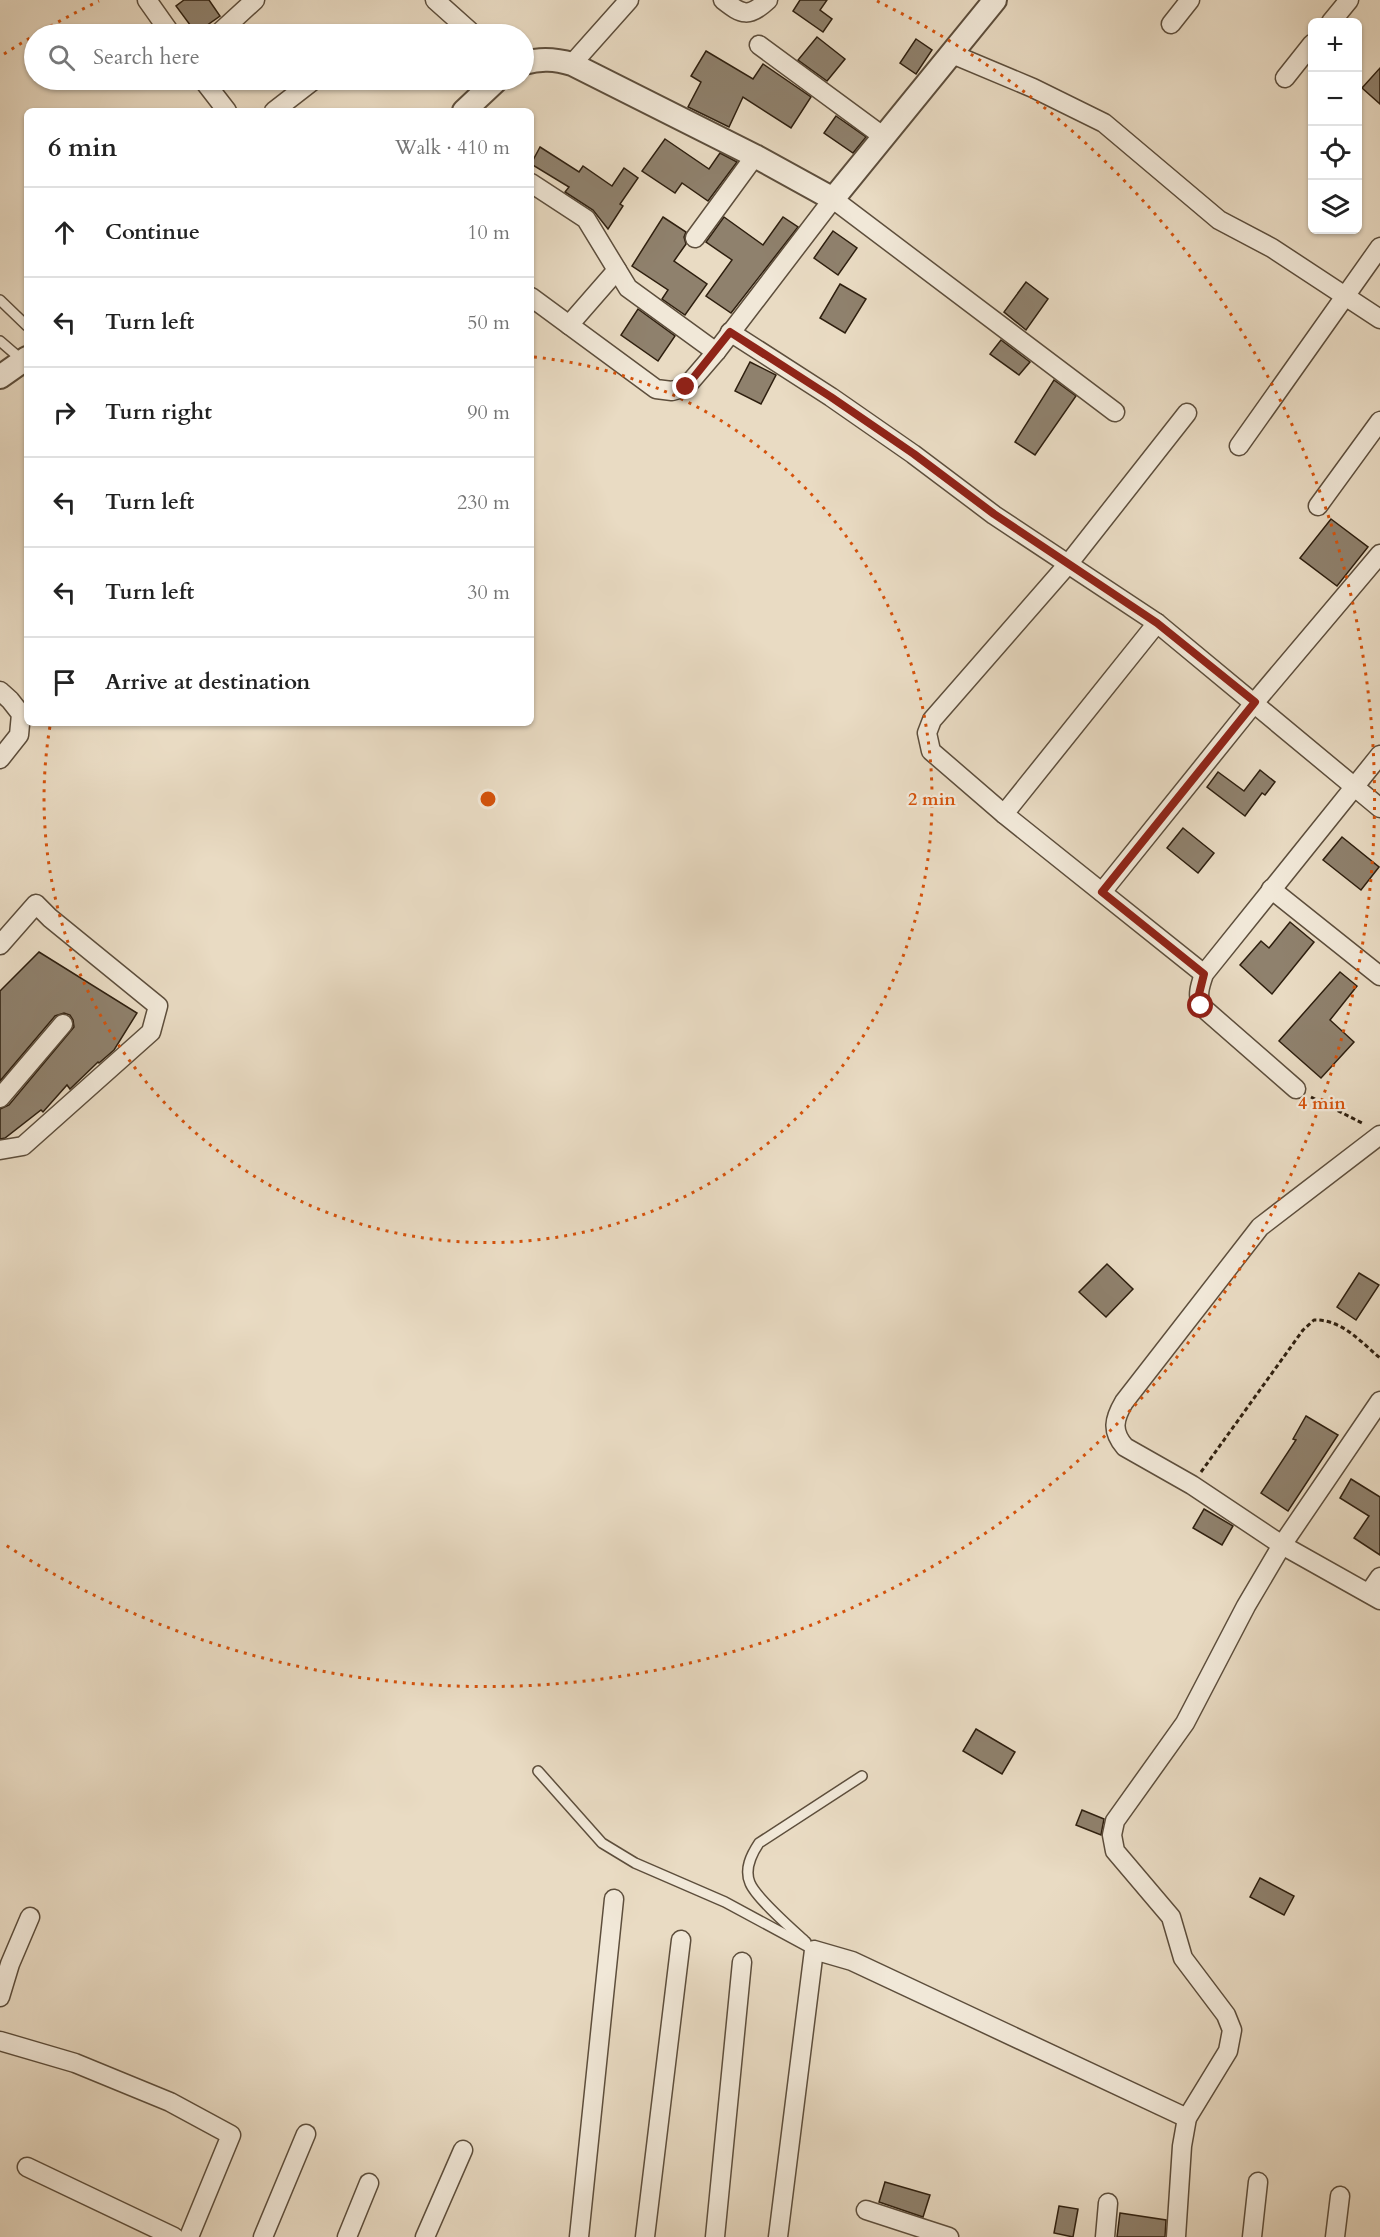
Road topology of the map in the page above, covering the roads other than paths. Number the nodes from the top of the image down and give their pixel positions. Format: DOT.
graph roads {
  1 [pos="147,0"];
  2 [pos="255,0"];
  3 [pos="435,0"];
  4 [pos="629,0"];
  5 [pos="723,0"];
  6 [pos="768,0"];
  7 [pos="995,0"];
  8 [pos="1190,0"];
  9 [pos="1349,0"];
  10 [pos="1333,18"];
  11 [pos="164,24"];
  12 [pos="229,24"];
  13 [pos="462,24"];
  14 [pos="1171,24"];
  15 [pos="759,45"];
  16 [pos="1308,49"];
  17 [pos="952,54"];
  18 [pos="534,60"];
  19 [pos="572,64"];
  20 [pos="1285,78"];
  21 [pos="211,90"];
  22 [pos="302,90"];
  23 [pos="486,90"];
  24 [pos="225,108"];
  25 [pos="278,108"];
  26 [pos="467,108"];
  27 [pos="884,137"];
  28 [pos="755,156"];
  29 [pos="534,185"];
  30 [pos="833,199"];
  31 [pos="694,238"];
  32 [pos="1380,247"];
  33 [pos="617,270"];
  34 [pos="1345,297"];
  35 [pos="534,299"];
  36 [pos="0,300"];
  37 [pos="1380,319"];
  38 [pos="24,323"];
  39 [pos="569,325"];
  40 [pos="730,332"];
  41 [pos="0,340"];
  42 [pos="716,352"];
  43 [pos="24,358"];
  44 [pos="24,360"];
  45 [pos="0,377"];
  46 [pos="1115,412"];
  47 [pos="1187,413"];
  48 [pos="1380,421"];
  49 [pos="1239,446"];
  50 [pos="1318,506"];
  51 [pos="1380,554"];
  52 [pos="1069,563"];
  53 [pos="1157,623"];
  54 [pos="0,691"];
  55 [pos="1255,702"];
  56 [pos="1380,754"];
  57 [pos="0,759"];
  58 [pos="1353,785"];
  59 [pos="1380,808"];
  60 [pos="1004,814"];
  61 [pos="1271,889"];
  62 [pos="1102,892"];
  63 [pos="0,945"];
  64 [pos="1204,974"];
  65 [pos="1380,976"];
  66 [pos="63,1024"];
  67 [pos="1296,1089"];
  68 [pos="0,1098"];
  69 [pos="1375,1131"];
  70 [pos="0,1150"];
  71 [pos="1380,1401"];
  72 [pos="1282,1545"];
  73 [pos="1380,1577"];
  74 [pos="1375,1597"];
  75 [pos="538,1771"];
  76 [pos="862,1776"];
  77 [pos="614,1899"];
  78 [pos="30,1917"];
  79 [pos="681,1940"];
  80 [pos="814,1950"];
  81 [pos="742,1962"];
  82 [pos="0,1997"];
  83 [pos="0,2041"];
  84 [pos="1187,2118"];
  85 [pos="306,2134"];
  86 [pos="463,2150"];
  87 [pos="27,2167"];
  88 [pos="1258,2182"];
  89 [pos="369,2183"];
  90 [pos="1340,2196"];
  91 [pos="1108,2203"];
  92 [pos="866,2210"];
  93 [pos="174,2237"];
  94 [pos="189,2237"];
  95 [pos="263,2237"];
  96 [pos="347,2237"];
  97 [pos="425,2237"];
  98 [pos="579,2237"];
  99 [pos="645,2237"];
  100 [pos="715,2237"];
  101 [pos="778,2237"];
  102 [pos="949,2237"];
  103 [pos="1105,2237"];
  104 [pos="1176,2237"];
  105 [pos="1252,2237"];
  106 [pos="1335,2237"];
  1 -- 11 [label="street"];
  2 -- 12 [label="street"];
  3 -- 13 [label="street"];
  4 -- 19 [label="street"];
  5 -- 6 [label="street"];
  7 -- 17 [label="street"];
  8 -- 14 [label="street"];
  9 -- 10 [label="street"];
  15 -- 27 [label="street"];
  16 -- 20 [label="street"];
  17 -- 27 [label="street"];
  17 -- 34 [label="street"];
  18 -- 19 [label="street"];
  19 -- 28 [label="street"];
  21 -- 24 [label="street"];
  22 -- 25 [label="street"];
  23 -- 26 [label="street"];
  27 -- 30 [label="street"];
  28 -- 30 [label="street"];
  28 -- 31 [label="street"];
  29 -- 33 [label="street"];
  30 -- 40 [label="street"];
  30 -- 46 [label="street"];
  32 -- 34 [label="street"];
  33 -- 39 [label="street"];
  33 -- 42 [label="street"];
  34 -- 37 [label="street"];
  34 -- 49 [label="street"];
  35 -- 39 [label="street"];
  36 -- 38 [label="lane"];
  39 -- 42 [label="street"];
  40 -- 42 [label="street"];
  40 -- 52 [label="street"];
  41 -- 43 [label="lane"];
  44 -- 45 [label="street"];
  47 -- 52 [label="street"];
  48 -- 50 [label="street"];
  51 -- 55 [label="street"];
  52 -- 53 [label="street"];
  52 -- 60 [label="street"];
  53 -- 55 [label="street"];
  53 -- 60 [label="street"];
  54 -- 57 [label="street"];
  55 -- 58 [label="street"];
  55 -- 62 [label="street"];
  56 -- 58 [label="street"];
  58 -- 59 [label="street"];
  58 -- 61 [label="street"];
  60 -- 62 [label="street"];
  61 -- 64 [label="street"];
  61 -- 65 [label="street"];
  62 -- 64 [label="street"];
  63 -- 70 [label="street"];
  64 -- 67 [label="street"];
  66 -- 68 [label="street"];
  69 -- 72 [label="street"];
  71 -- 72 [label="street"];
  72 -- 74 [label="street"];
  72 -- 84 [label="street"];
  73 -- 74 [label="street"];
  75 -- 80 [label="lane"];
  76 -- 80 [label="lane"];
  77 -- 98 [label="street"];
  78 -- 82 [label="street"];
  79 -- 99 [label="street"];
  80 -- 84 [label="street"];
  80 -- 101 [label="street"];
  81 -- 100 [label="street"];
  83 -- 94 [label="street"];
  84 -- 104 [label="street"];
  85 -- 95 [label="street"];
  86 -- 97 [label="street"];
  87 -- 93 [label="street"];
  88 -- 105 [label="street"];
  89 -- 96 [label="street"];
  90 -- 106 [label="street"];
  91 -- 103 [label="street"];
  92 -- 102 [label="street"];
}
